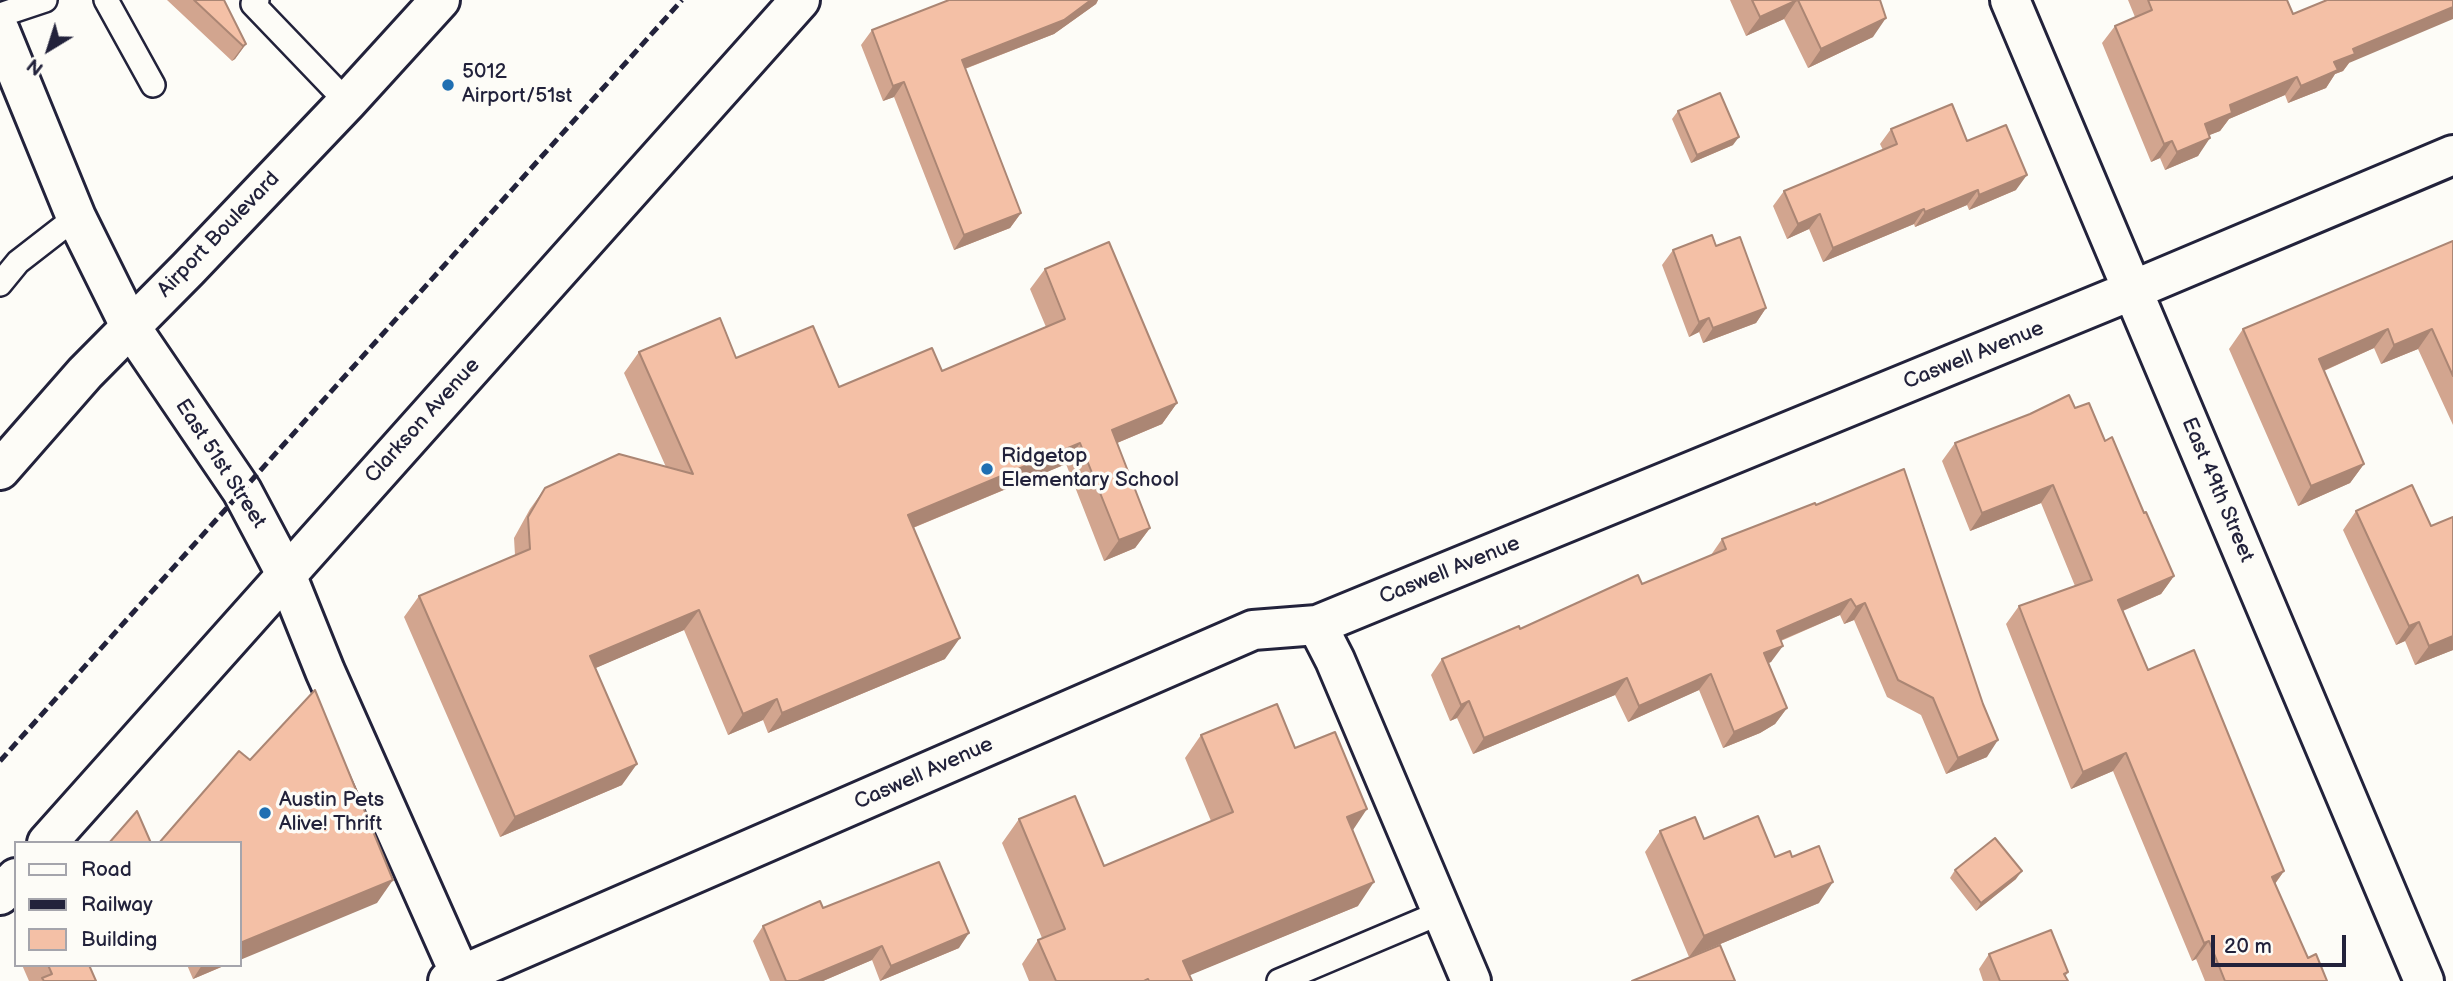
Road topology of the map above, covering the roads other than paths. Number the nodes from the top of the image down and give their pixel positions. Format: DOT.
graph roads {
  1 [pos="45,0"];
  2 [pos="106,0"];
  3 [pos="257,0"];
  4 [pos="440,0"];
  5 [pos="800,0"];
  6 [pos="2010,0"];
  7 [pos="0,15"];
  8 [pos="0,31"];
  9 [pos="153,85"];
  10 [pos="347,102"];
  11 [pos="2453,155"];
  12 [pos="76,216"];
  13 [pos="0,284"];
  14 [pos="2133,290"];
  15 [pos="130,326"];
  16 [pos="0,470"];
  17 [pos="286,573"];
  18 [pos="1317,625"];
  19 [pos="49,841"];
  20 [pos="14,880"];
  21 [pos="0,895"];
  22 [pos="1442,912"];
  23 [pos="457,979"];
  24 [pos="1279,981"];
  25 [pos="1471,981"];
  26 [pos="2424,981"];
  1 -- 7 [label="lane"];
  2 -- 9 [label="lane"];
  3 -- 10 [label="lane"];
  4 -- 10 [label="street, Airport Boulevard"];
  5 -- 17 [label="street, Clarkson Avenue"];
  6 -- 14 [label="street, East 49th Street"];
  8 -- 12 [label="street, East 51st Street"];
  10 -- 15 [label="street, Airport Boulevard"];
  11 -- 14 [label="street, Caswell Avenue"];
  12 -- 13 [label="lane"];
  12 -- 15 [label="street, East 51st Street"];
  14 -- 18 [label="street, Caswell Avenue"];
  14 -- 26 [label="street, East 49th Street"];
  15 -- 16 [label="street, Airport Boulevard"];
  15 -- 17 [label="street, East 51st Street"];
  17 -- 19 [label="street, Clarkson Avenue"];
  17 -- 23 [label="street, East 51st Street"];
  18 -- 22 [label="street"];
  18 -- 23 [label="street, Caswell Avenue"];
  20 -- 21 [label="street"];
  22 -- 24 [label="lane"];
  22 -- 25 [label="street"];
}
